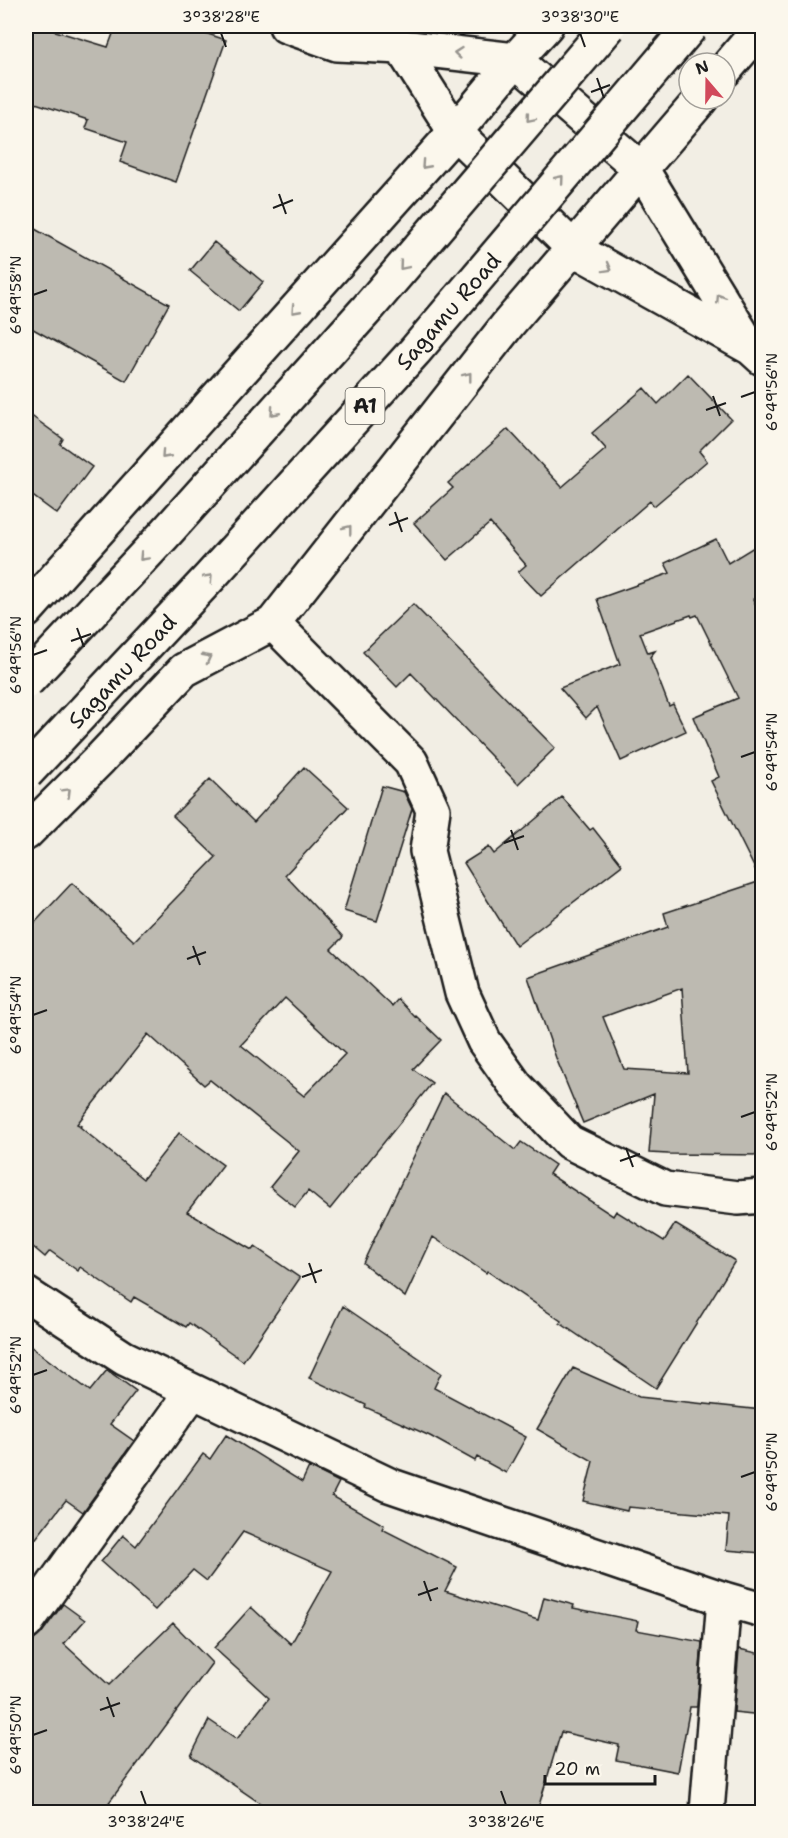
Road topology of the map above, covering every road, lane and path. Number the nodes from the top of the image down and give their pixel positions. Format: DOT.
graph roads {
  1 [pos="286,26"];
  2 [pos="546,26"];
  3 [pos="609,26"];
  4 [pos="691,26"];
  5 [pos="762,26"];
  6 [pos="401,47"];
  7 [pos="737,56"];
  8 [pos="515,60"];
  9 [pos="691,111"];
  10 [pos="455,132"];
  11 [pos="642,170"];
  12 [pos="574,249"];
  13 [pos="757,353"];
  14 [pos="26,611"];
  15 [pos="273,623"];
  16 [pos="26,682"];
  17 [pos="26,773"];
  18 [pos="26,833"];
  19 [pos="762,1196"];
  20 [pos="26,1294"];
  21 [pos="193,1391"];
  22 [pos="724,1599"];
  23 [pos="762,1610"];
  24 [pos="26,1623"];
  25 [pos="707,1812"];
  1 -- 6 [label="main road"];
  2 -- 8 [label="main road"];
  3 -- 16 [label="main road, one-way, bridge"];
  17 -- 4 [label="main road, Sagamu Road / A1, one-way, bridge"];
  5 -- 7 [label="main road"];
  8 -- 6 [label="main road, one-way"];
  6 -- 10 [label="main road"];
  8 -- 10 [label="main road"];
  8 -- 11 [label="main road"];
  9 -- 11 [label="main road"];
  10 -- 12 [label="main road"];
  10 -- 14 [label="main road, one-way"];
  11 -- 12 [label="main road"];
  13 -- 11 [label="main road, one-way"];
  12 -- 13 [label="main road, one-way"];
  15 -- 12 [label="main road, one-way"];
  18 -- 15 [label="main road, one-way"];
  15 -- 19 [label="main road"];
  20 -- 21 [label="main road"];
  21 -- 22 [label="main road"];
  21 -- 24 [label="main road"];
  22 -- 23 [label="main road"];
  22 -- 25 [label="main road"];
}
